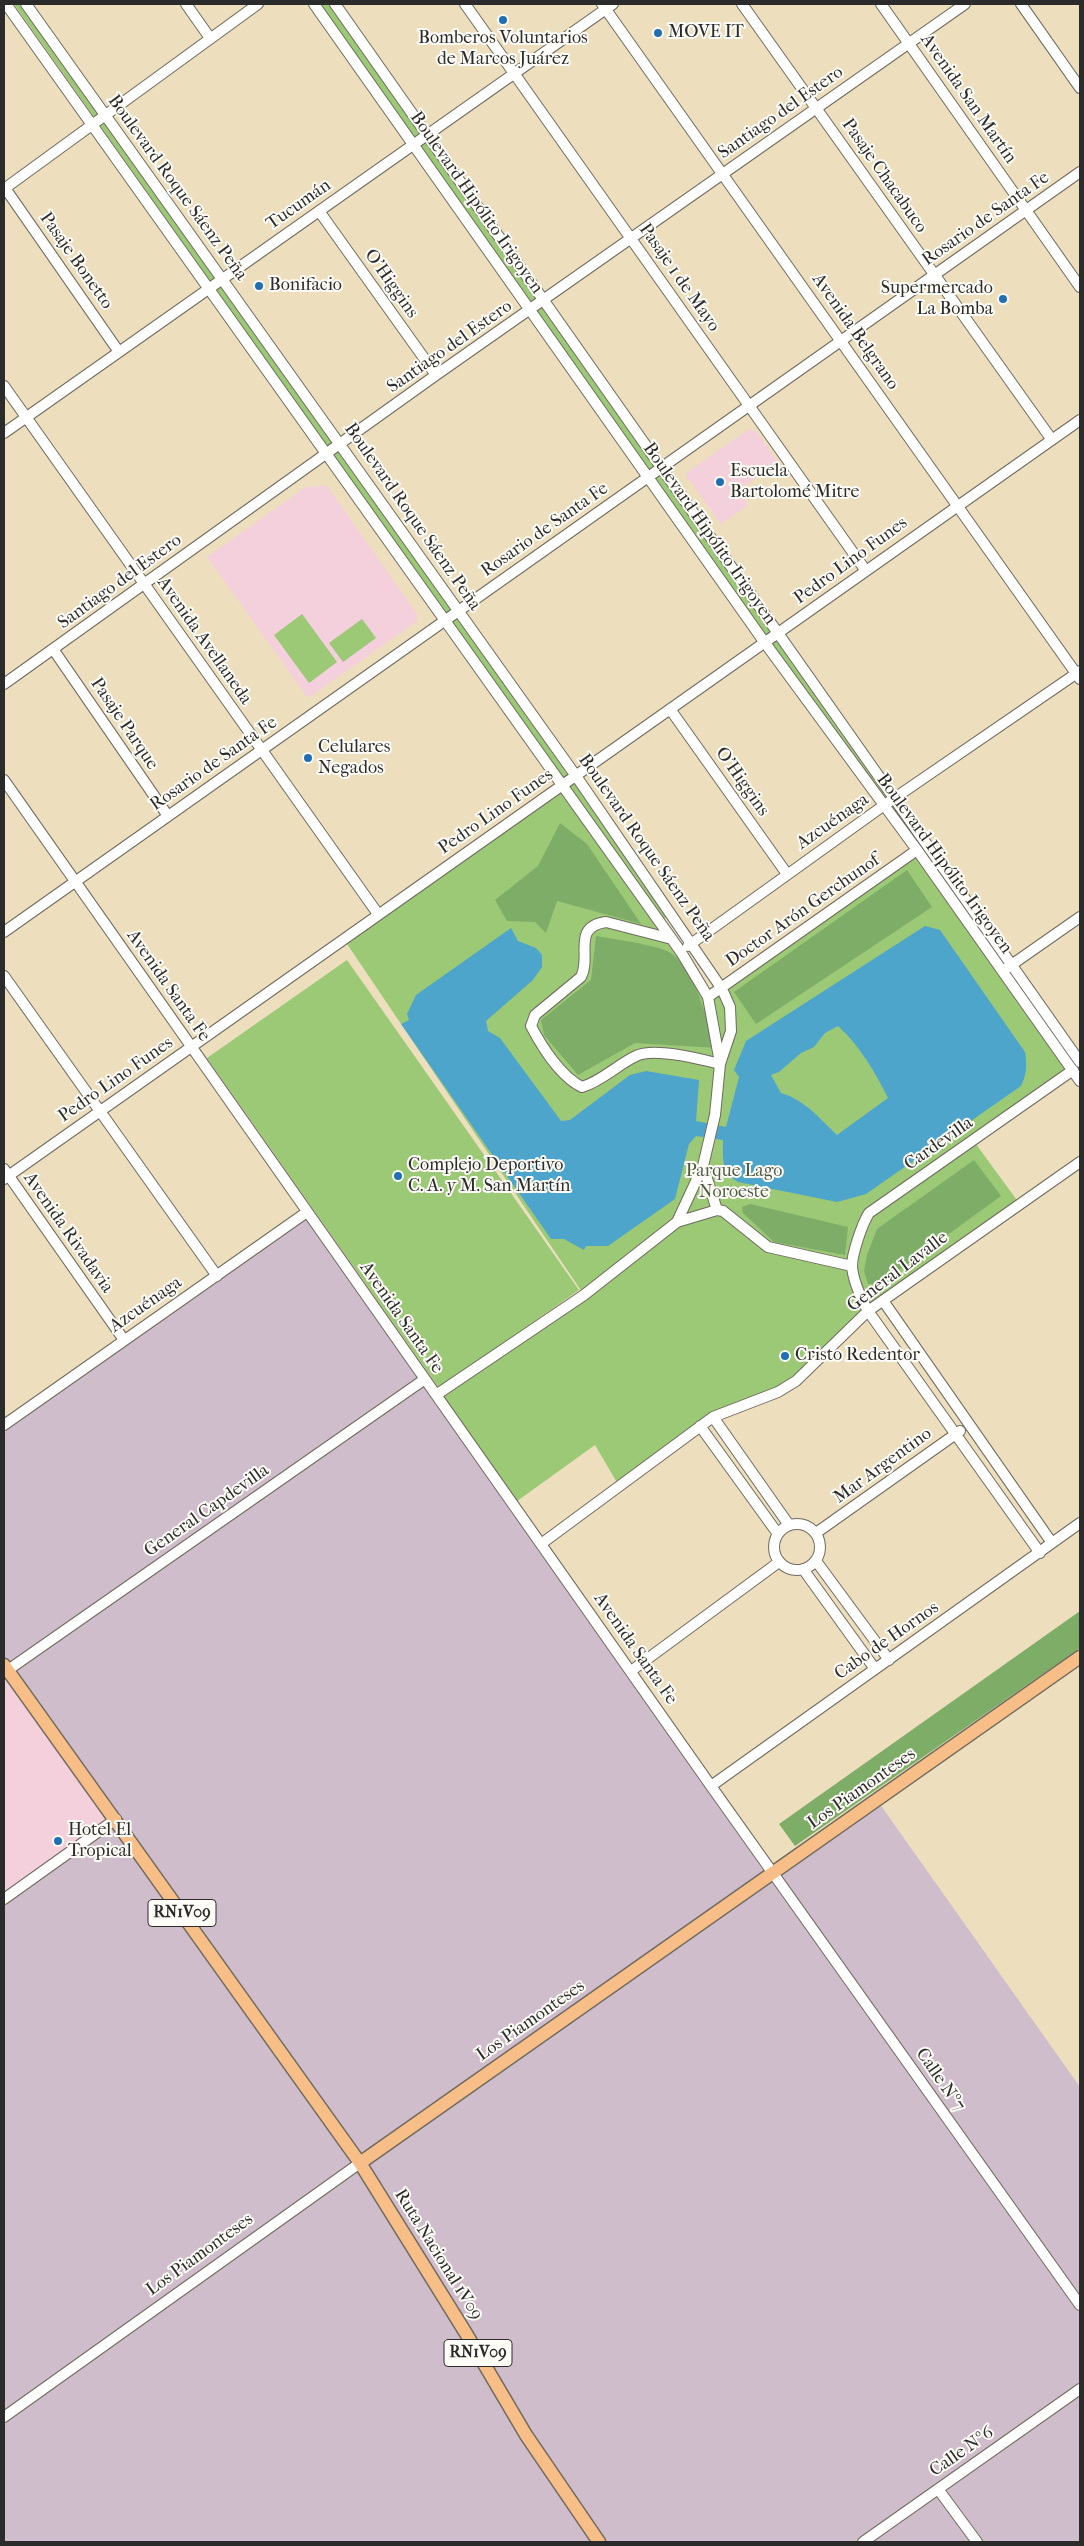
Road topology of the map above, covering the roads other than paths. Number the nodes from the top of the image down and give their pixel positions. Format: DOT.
graph roads {
  1 [pos="6,4"];
  2 [pos="26,4"];
  3 [pos="186,4"];
  4 [pos="258,4"];
  5 [pos="314,4"];
  6 [pos="335,4"];
  7 [pos="465,4"];
  8 [pos="742,4"];
  9 [pos="881,4"];
  10 [pos="965,4"];
  11 [pos="1021,4"];
  12 [pos="607,5"];
  13 [pos="210,38"];
  14 [pos="909,44"];
  15 [pos="514,73"];
  16 [pos="1080,88"];
  17 [pos="816,108"];
  18 [pos="104,115"];
  19 [pos="92,123"];
  20 [pos="427,134"];
  21 [pos="414,143"];
  22 [pos="1080,172"];
  23 [pos="724,173"];
  24 [pos="4,189"];
  25 [pos="1026,210"];
  26 [pos="319,211"];
  27 [pos="633,239"];
  28 [pos="934,275"];
  29 [pos="223,278"];
  30 [pos="1080,287"];
  31 [pos="209,288"];
  32 [pos="544,300"];
  33 [pos="531,309"];
  34 [pos="841,341"];
  35 [pos="120,352"];
  36 [pos="436,376"];
  37 [pos="4,386"];
  38 [pos="749,406"];
  39 [pos="26,418"];
  40 [pos="1080,420"];
  41 [pos="4,433"];
  42 [pos="1052,440"];
  43 [pos="341,444"];
  44 [pos="327,454"];
  45 [pos="663,467"];
  46 [pos="649,477"];
  47 [pos="958,505"];
  48 [pos="866,571"];
  49 [pos="145,584"];
  50 [pos="459,611"];
  51 [pos="446,620"];
  52 [pos="780,632"];
  53 [pos="765,643"];
  54 [pos="53,649"];
  55 [pos="1079,674"];
  56 [pos="4,684"];
  57 [pos="670,709"];
  58 [pos="261,751"];
  59 [pos="576,776"];
  60 [pos="4,780"];
  61 [pos="561,785"];
  62 [pos="895,798"];
  63 [pos="883,806"];
  64 [pos="168,816"];
  65 [pos="917,850"];
  66 [pos="786,874"];
  67 [pos="75,882"];
  68 [pos="378,914"];
  69 [pos="1080,917"];
  70 [pos="4,932"];
  71 [pos="672,939"];
  72 [pos="692,943"];
  73 [pos="681,952"];
  74 [pos="1012,965"];
  75 [pos="1002,971"];
  76 [pos="4,976"];
  77 [pos="722,989"];
  78 [pos="708,997"];
  79 [pos="191,1047"];
  80 [pos="1080,1062"];
  81 [pos="720,1064"];
  82 [pos="1072,1070"];
  83 [pos="1080,1081"];
  84 [pos="98,1111"];
  85 [pos="1080,1162"];
  86 [pos="703,1166"];
  87 [pos="5,1175"];
  88 [pos="717,1210"];
  89 [pos="307,1212"];
  90 [pos="677,1222"];
  91 [pos="852,1266"];
  92 [pos="216,1276"];
  93 [pos="884,1302"];
  94 [pos="868,1311"];
  95 [pos="124,1340"];
  96 [pos="425,1379"];
  97 [pos="436,1395"];
  98 [pos="712,1417"];
  99 [pos="4,1424"];
  100 [pos="968,1425"];
  101 [pos="700,1426"];
  102 [pos="955,1434"];
  103 [pos="1080,1523"];
  104 [pos="790,1525"];
  105 [pos="816,1533"];
  106 [pos="778,1534"];
  107 [pos="1052,1543"];
  108 [pos="541,1544"];
  109 [pos="1040,1553"];
  110 [pos="816,1561"];
  111 [pos="779,1562"];
  112 [pos="803,1570"];
  113 [pos="1080,1657"];
  114 [pos="888,1660"];
  115 [pos="6,1667"];
  116 [pos="875,1669"];
  117 [pos="631,1671"];
  118 [pos="711,1786"];
  119 [pos="116,1819"];
  120 [pos="773,1873"];
  121 [pos="4,1899"];
  122 [pos="360,2163"];
  123 [pos="1080,2305"];
  124 [pos="1080,2389"];
  125 [pos="4,2417"];
  126 [pos="938,2490"];
  127 [pos="599,2542"];
  128 [pos="863,2542"];
  129 [pos="976,2542"];
  1 -- 19 [label="street, Boulevard Roque Sáenz Peña"];
  2 -- 18 [label="street, Boulevard Roque Sáenz Peña"];
  3 -- 13 [label="street"];
  4 -- 13 [label="street"];
  5 -- 21 [label="street, Boulevard Hipólito Irigoyen"];
  6 -- 20 [label="street, Boulevard Hipólito Irigoyen"];
  7 -- 15 [label="street, Pasaje 1 de Mayo"];
  8 -- 17 [label="street, Pasaje Chacabuco"];
  9 -- 14 [label="street, Avenida San Martín"];
  10 -- 14 [label="street, Santiago del Estero"];
  11 -- 16 [label="street"];
  12 -- 15 [label="street, Tucumán"];
  12 -- 23 [label="street, Avenida Belgrano"];
  13 -- 18 [label="street"];
  14 -- 17 [label="street, Santiago del Estero"];
  14 -- 25 [label="street, Avenida San Martín"];
  15 -- 20 [label="street, Tucumán"];
  15 -- 27 [label="street, Pasaje 1 de Mayo"];
  17 -- 23 [label="street, Santiago del Estero"];
  17 -- 28 [label="street, Pasaje Chacabuco"];
  18 -- 19 [label="street"];
  18 -- 29 [label="street, Boulevard Roque Sáenz Peña"];
  19 -- 24 [label="street"];
  19 -- 31 [label="street, Boulevard Roque Sáenz Peña"];
  20 -- 21 [label="street, Tucumán"];
  20 -- 32 [label="street, Boulevard Hipólito Irigoyen"];
  21 -- 26 [label="street, Tucumán"];
  21 -- 33 [label="street, Boulevard Hipólito Irigoyen"];
  22 -- 25 [label="street, Rosario de Santa Fe"];
  23 -- 27 [label="street, Santiago del Estero"];
  23 -- 34 [label="street, Avenida Belgrano"];
  24 -- 35 [label="street, Pasaje Bonetto"];
  25 -- 28 [label="street, Rosario de Santa Fe"];
  25 -- 30 [label="street, Avenida San Martín"];
  26 -- 29 [label="street, Tucumán"];
  26 -- 36 [label="street, O'Higgins"];
  27 -- 32 [label="street, Santiago del Estero"];
  27 -- 38 [label="street, Pasaje 1 de Mayo"];
  28 -- 34 [label="street, Rosario de Santa Fe"];
  28 -- 42 [label="street, Pasaje Chacabuco"];
  29 -- 31 [label="street, Tucumán"];
  29 -- 43 [label="street, Boulevard Roque Sáenz Peña"];
  31 -- 35 [label="street, Tucumán"];
  31 -- 44 [label="street, Boulevard Roque Sáenz Peña"];
  32 -- 33 [label="street, Santiago del Estero"];
  32 -- 45 [label="street, Boulevard Hipólito Irigoyen"];
  33 -- 36 [label="street, Santiago del Estero"];
  33 -- 46 [label="street, Boulevard Hipólito Irigoyen"];
  34 -- 38 [label="street, Rosario de Santa Fe"];
  34 -- 47 [label="street, Avenida Belgrano"];
  35 -- 39 [label="street, Tucumán"];
  36 -- 43 [label="street, Santiago del Estero"];
  37 -- 39 [label="street, Avenida Avellaneda"];
  38 -- 45 [label="street, Rosario de Santa Fe"];
  38 -- 48 [label="street, Pasaje 1 de Mayo"];
  39 -- 41 [label="street, Tucumán"];
  39 -- 49 [label="street, Avenida Avellaneda"];
  40 -- 42 [label="street, Pedro Lino Funes"];
  42 -- 47 [label="street, Pedro Lino Funes"];
  43 -- 44 [label="street, Santiago del Estero"];
  43 -- 50 [label="street, Boulevard Roque Sáenz Peña"];
  44 -- 49 [label="street, Santiago del Estero"];
  44 -- 51 [label="street, Boulevard Roque Sáenz Peña"];
  45 -- 46 [label="street, Rosario de Santa Fe"];
  45 -- 52 [label="street, Boulevard Hipólito Irigoyen"];
  46 -- 50 [label="street, Rosario de Santa Fe"];
  46 -- 53 [label="street, Boulevard Hipólito Irigoyen"];
  47 -- 48 [label="street, Pedro Lino Funes"];
  47 -- 55 [label="street, Avenida Belgrano"];
  48 -- 52 [label="street, Pedro Lino Funes"];
  49 -- 54 [label="street, Santiago del Estero"];
  49 -- 58 [label="street, Avenida Avellaneda"];
  50 -- 51 [label="street, Rosario de Santa Fe"];
  50 -- 59 [label="street, Boulevard Roque Sáenz Peña"];
  51 -- 58 [label="street, Rosario de Santa Fe"];
  51 -- 61 [label="street, Boulevard Roque Sáenz Peña"];
  52 -- 53 [label="street, Pedro Lino Funes"];
  52 -- 62 [label="street, Boulevard Hipólito Irigoyen"];
  53 -- 57 [label="street, Pedro Lino Funes"];
  53 -- 63 [label="street, Boulevard Hipólito Irigoyen"];
  54 -- 56 [label="street, Santiago del Estero"];
  54 -- 64 [label="street, Pasaje Parque"];
  55 -- 62 [label="street, Azcuénaga"];
  57 -- 59 [label="street, Pedro Lino Funes"];
  57 -- 66 [label="street, O'Higgins"];
  58 -- 64 [label="street, Rosario de Santa Fe"];
  58 -- 68 [label="street, Avenida Avellaneda"];
  59 -- 61 [label="street, Pedro Lino Funes"];
  59 -- 72 [label="street, Boulevard Roque Sáenz Peña"];
  60 -- 67 [label="street, Avenida Santa Fe"];
  61 -- 68 [label="street, Pedro Lino Funes"];
  61 -- 71 [label="street, Boulevard Roque Sáenz Peña"];
  62 -- 63 [label="street, Azcuénaga"];
  62 -- 74 [label="street, Boulevard Hipólito Irigoyen"];
  63 -- 65 [label="street, Boulevard Hipólito Irigoyen"];
  63 -- 66 [label="street, Azcuénaga"];
  64 -- 67 [label="street, Rosario de Santa Fe"];
  65 -- 75 [label="street, Boulevard Hipólito Irigoyen"];
  65 -- 77 [label="street, Doctor Arón Gerchunof"];
  66 -- 72 [label="street, Azcuénaga"];
  67 -- 70 [label="street, Rosario de Santa Fe"];
  67 -- 79 [label="street, Avenida Santa Fe"];
  68 -- 79 [label="street, Pedro Lino Funes"];
  69 -- 74 [label="street"];
  71 -- 73 [label="street, Boulevard Roque Sáenz Peña"];
  71 -- 81 [label="street"];
  72 -- 73 [label="street, Azcuénaga"];
  72 -- 77 [label="street, Boulevard Roque Sáenz Peña"];
  73 -- 78 [label="street, Boulevard Roque Sáenz Peña"];
  74 -- 75 [label="street"];
  74 -- 80 [label="street, Boulevard Hipólito Irigoyen"];
  75 -- 82 [label="street, Boulevard Hipólito Irigoyen"];
  76 -- 84 [label="street"];
  77 -- 78 [label="street, Doctor Arón Gerchunof"];
  77 -- 81 [label="street, Boulevard Roque Sáenz Peña"];
  78 -- 81 [label="street, Boulevard Roque Sáenz Peña"];
  79 -- 84 [label="street, Pedro Lino Funes"];
  79 -- 89 [label="street, Avenida Santa Fe"];
  81 -- 86 [label="street, Boulevard Roque Sáenz Peña"];
  82 -- 83 [label="street, Boulevard Hipólito Irigoyen"];
  82 -- 91 [label="street, Cardevilla"];
  84 -- 87 [label="street, Pedro Lino Funes"];
  84 -- 92 [label="street"];
  85 -- 93 [label="street, General Lavalle"];
  86 -- 88 [label="street"];
  86 -- 90 [label="street, Boulevard Roque Sáenz Peña"];
  87 -- 95 [label="street, Avenida Rivadavia"];
  88 -- 90 [label="street"];
  88 -- 91 [label="street"];
  89 -- 92 [label="street, Azcuénaga"];
  89 -- 96 [label="street, Avenida Santa Fe"];
  90 -- 97 [label="street"];
  91 -- 94 [label="street"];
  92 -- 95 [label="street, Azcuénaga"];
  93 -- 94 [label="street, General Lavalle"];
  93 -- 100 [label="street"];
  94 -- 98 [label="street, General Lavalle"];
  94 -- 102 [label="street"];
  95 -- 99 [label="street, Azcuénaga"];
  96 -- 97 [label="street, Avenida Santa Fe"];
  96 -- 115 [label="street, General Capdevilla"];
  97 -- 108 [label="street, Avenida Santa Fe"];
  98 -- 101 [label="street, General Lavalle"];
  98 -- 104 [label="street"];
  100 -- 102 [label="street, Mar Argentino"];
  100 -- 107 [label="street"];
  101 -- 106 [label="street"];
  101 -- 108 [label="street, General Lavalle"];
  102 -- 105 [label="street, Mar Argentino"];
  102 -- 109 [label="street"];
  103 -- 107 [label="street, Cabo de Hornos"];
  104 -- 105 [label="street"];
  104 -- 106 [label="street"];
  105 -- 110 [label="street"];
  106 -- 111 [label="street"];
  107 -- 109 [label="street, Cabo de Hornos"];
  108 -- 117 [label="street, Avenida Santa Fe"];
  109 -- 114 [label="street, Cabo de Hornos"];
  110 -- 112 [label="street"];
  110 -- 114 [label="street"];
  111 -- 112 [label="street"];
  111 -- 117 [label="street"];
  112 -- 116 [label="street"];
  113 -- 120 [label="main road, Los Piamonteses"];
  114 -- 116 [label="street, Cabo de Hornos"];
  115 -- 119 [label="main road, RN1V09"];
  116 -- 118 [label="street, Cabo de Hornos"];
  117 -- 118 [label="street, Avenida Santa Fe"];
  118 -- 120 [label="street, Avenida Santa Fe"];
  119 -- 121 [label="street"];
  119 -- 122 [label="main road, RN1V09"];
  120 -- 122 [label="main road, Los Piamonteses"];
  120 -- 123 [label="street, Calle Nº7"];
  122 -- 125 [label="street, Los Piamonteses"];
  122 -- 127 [label="main road, Ruta Nacional 1V09 / RN1V09"];
  124 -- 126 [label="street, Calle Nº6"];
  126 -- 128 [label="street, Calle Nº6"];
  126 -- 129 [label="street"];
}
